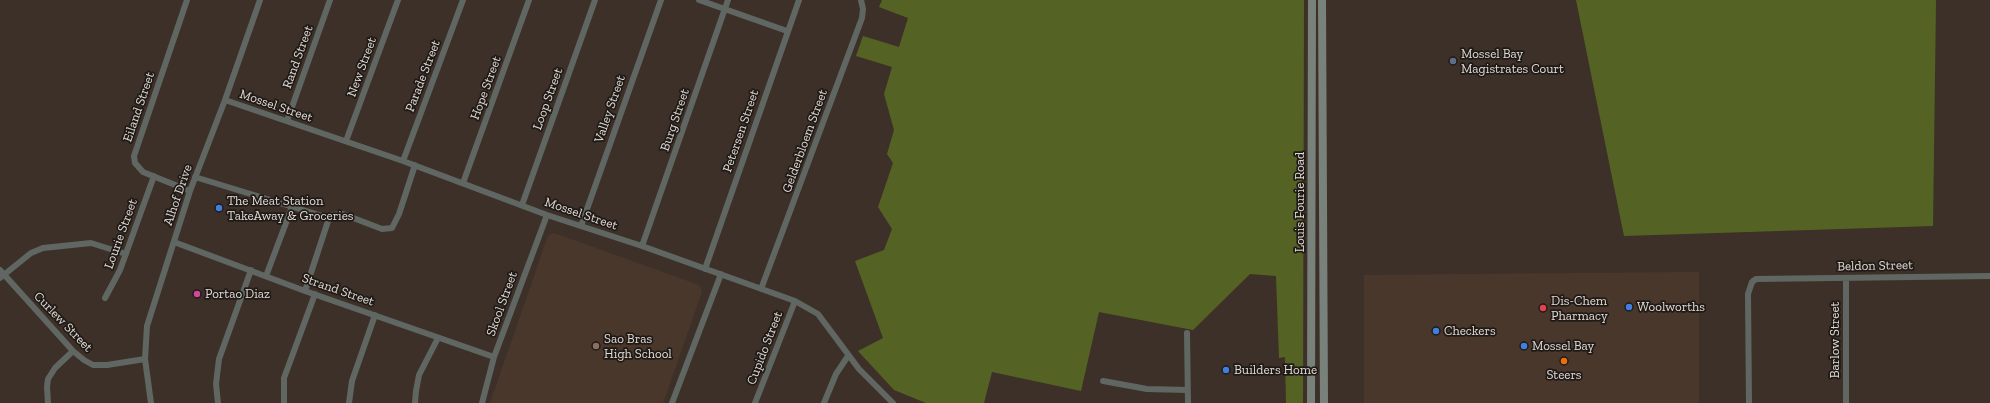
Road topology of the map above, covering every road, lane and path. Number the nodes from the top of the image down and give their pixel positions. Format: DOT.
graph roads {
  1 [pos="187,0"];
  2 [pos="260,0"];
  3 [pos="330,0"];
  4 [pos="398,0"];
  5 [pos="464,0"];
  6 [pos="529,0"];
  7 [pos="595,0"];
  8 [pos="660,0"];
  9 [pos="699,0"];
  10 [pos="728,0"];
  11 [pos="799,0"];
  12 [pos="861,0"];
  13 [pos="1312,0"];
  14 [pos="1322,0"];
  15 [pos="724,9"];
  16 [pos="787,31"];
  17 [pos="225,100"];
  18 [pos="287,121"];
  19 [pos="346,141"];
  20 [pos="403,161"];
  21 [pos="415,165"];
  22 [pos="154,176"];
  23 [pos="195,178"];
  24 [pos="463,183"];
  25 [pos="190,191"];
  26 [pos="522,205"];
  27 [pos="292,206"];
  28 [pos="547,214"];
  29 [pos="329,218"];
  30 [pos="581,226"];
  31 [pos="174,242"];
  32 [pos="642,246"];
  33 [pos="126,254"];
  34 [pos="705,269"];
  35 [pos="251,270"];
  36 [pos="721,274"];
  37 [pos="1,275"];
  38 [pos="266,276"];
  39 [pos="1990,276"];
  40 [pos="1846,278"];
  41 [pos="761,289"];
  42 [pos="305,291"];
  43 [pos="316,294"];
  44 [pos="105,298"];
  45 [pos="795,301"];
  46 [pos="376,315"];
  47 [pos="1187,333"];
  48 [pos="438,338"];
  49 [pos="73,351"];
  50 [pos="848,356"];
  51 [pos="494,357"];
  52 [pos="145,359"];
  53 [pos="1104,381"];
  54 [pos="1188,390"];
  55 [pos="48,403"];
  56 [pos="151,403"];
  57 [pos="218,403"];
  58 [pos="284,403"];
  59 [pos="349,403"];
  60 [pos="415,403"];
  61 [pos="482,403"];
  62 [pos="672,403"];
  63 [pos="755,403"];
  64 [pos="824,403"];
  65 [pos="894,403"];
  66 [pos="1188,403"];
  67 [pos="1311,403"];
  68 [pos="1324,403"];
  69 [pos="1748,403"];
  70 [pos="1846,403"];
  1 -- 22 [label="street, Eiland Street"];
  2 -- 17 [label="street, Alhof Drive"];
  3 -- 18 [label="street, Rand Street"];
  4 -- 19 [label="street, New Street"];
  5 -- 20 [label="street, Parade Street"];
  6 -- 24 [label="street, Hope Street"];
  7 -- 26 [label="street, Loop Street"];
  8 -- 30 [label="street, Valley Street"];
  9 -- 15 [label="street"];
  10 -- 15 [label="street, Burg Street"];
  11 -- 16 [label="street, Petersen Street"];
  12 -- 41 [label="street, Gelderbloem Street"];
  13 -- 67 [label="main road, Louis Fourie Road"];
  14 -- 68 [label="main road, Louis Fourie Road"];
  15 -- 16 [label="street"];
  15 -- 32 [label="street, Burg Street"];
  16 -- 34 [label="street, Petersen Street"];
  17 -- 18 [label="street, Mossel Street"];
  17 -- 23 [label="street, Alhof Drive"];
  18 -- 19 [label="street, Mossel Street"];
  19 -- 20 [label="street, Mossel Street"];
  20 -- 21 [label="street, Mossel Street"];
  21 -- 24 [label="street, Mossel Street"];
  21 -- 29 [label="street"];
  22 -- 25 [label="street, Eiland Street"];
  22 -- 33 [label="street, Lourie Street"];
  23 -- 25 [label="street, Alhof Drive"];
  23 -- 27 [label="street"];
  24 -- 26 [label="street, Mossel Street"];
  25 -- 31 [label="street, Alhof Drive"];
  26 -- 28 [label="street, Mossel Street"];
  27 -- 29 [label="street"];
  27 -- 38 [label="street"];
  28 -- 30 [label="street, Mossel Street"];
  28 -- 51 [label="street, Skool Street"];
  29 -- 42 [label="street"];
  30 -- 32 [label="street, Mossel Street"];
  31 -- 35 [label="street, Strand Street"];
  31 -- 52 [label="street, Alhof Drive"];
  32 -- 34 [label="street, Mossel Street"];
  33 -- 37 [label="street"];
  33 -- 44 [label="street, Lourie Street"];
  34 -- 36 [label="street, Mossel Street"];
  35 -- 38 [label="street, Strand Street"];
  35 -- 57 [label="street"];
  36 -- 41 [label="street, Mossel Street"];
  36 -- 62 [label="street"];
  37 -- 49 [label="street, Curlew Street"];
  38 -- 42 [label="street, Strand Street"];
  39 -- 40 [label="street, Beldon Street"];
  40 -- 69 [label="street, Beldon Street"];
  40 -- 70 [label="street, Barlow Street"];
  41 -- 45 [label="street, Mossel Street"];
  42 -- 43 [label="street, Strand Street"];
  43 -- 46 [label="street, Strand Street"];
  43 -- 58 [label="street"];
  45 -- 50 [label="street, Mossel Street"];
  45 -- 63 [label="street, Cupido Street"];
  46 -- 48 [label="street, Strand Street"];
  46 -- 59 [label="street"];
  47 -- 54 [label="street"];
  48 -- 51 [label="street, Strand Street"];
  48 -- 60 [label="street"];
  49 -- 52 [label="street, Curlew Street"];
  49 -- 55 [label="street"];
  50 -- 64 [label="street"];
  50 -- 65 [label="street, Mossel Street"];
  51 -- 61 [label="street, Skool Street"];
  52 -- 56 [label="street, Alhof Drive"];
  53 -- 54 [label="street"];
  54 -- 66 [label="street"];
}
